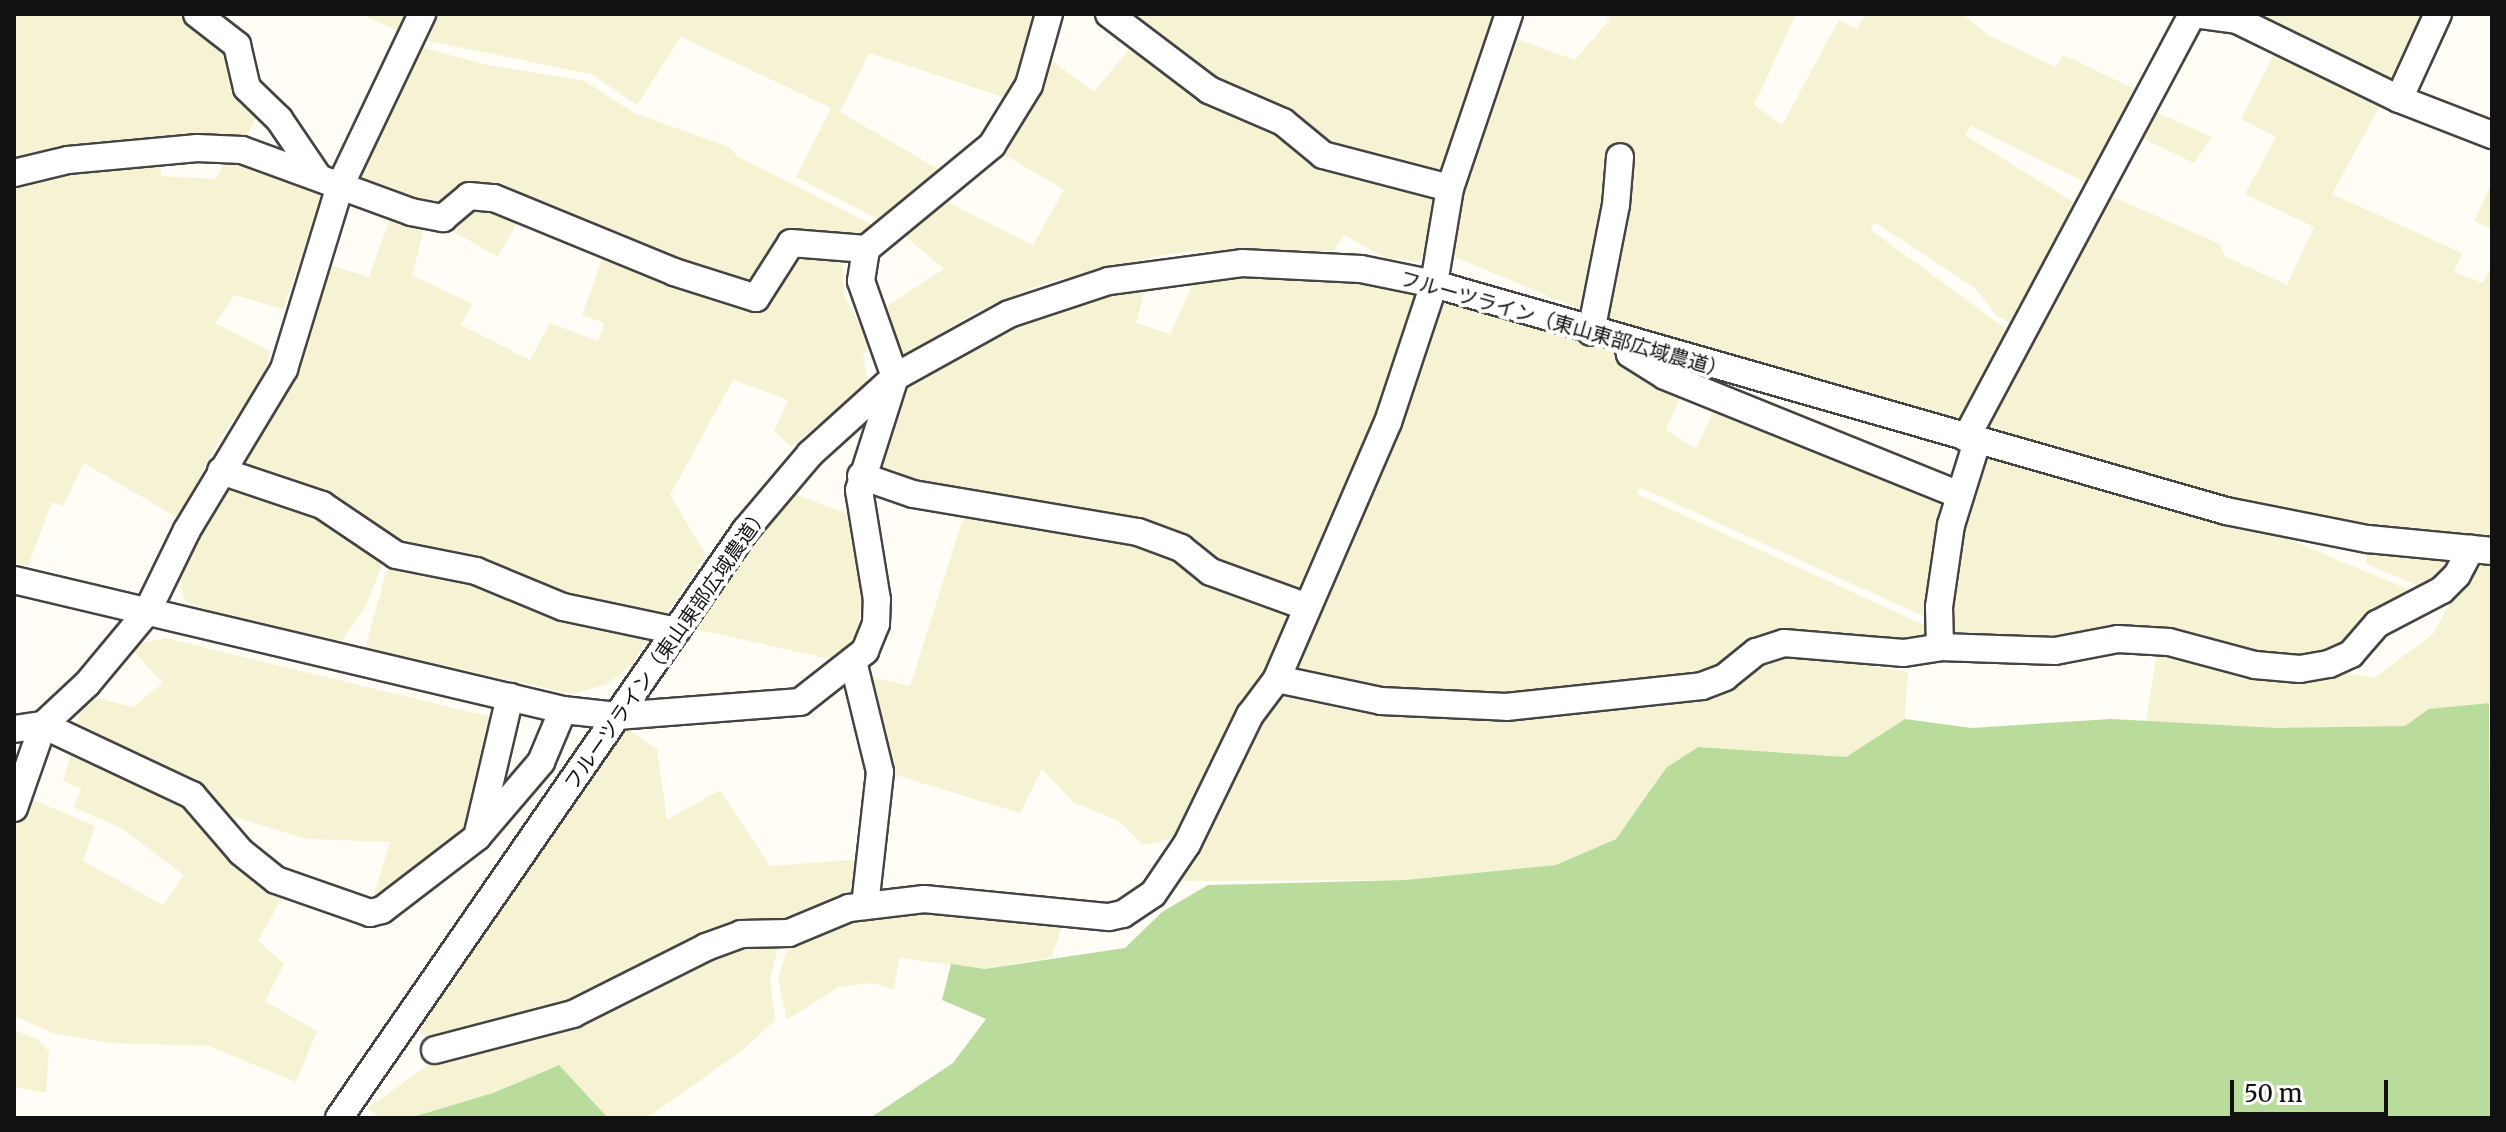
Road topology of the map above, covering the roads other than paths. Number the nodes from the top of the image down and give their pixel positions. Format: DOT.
graph roads {
  1 [pos="197,14"];
  2 [pos="422,14"];
  3 [pos="1049,14"];
  4 [pos="1109,14"];
  5 [pos="1509,14"];
  6 [pos="2193,14"];
  7 [pos="2438,14"];
  8 [pos="2399,99"];
  9 [pos="2492,135"];
  10 [pos="1620,157"];
  11 [pos="14,173"];
  12 [pos="329,182"];
  13 [pos="1450,188"];
  14 [pos="866,249"];
  15 [pos="1434,284"];
  16 [pos="1591,332"];
  17 [pos="1627,342"];
  18 [pos="895,377"];
  19 [pos="1971,440"];
  20 [pos="221,471"];
  21 [pos="861,476"];
  22 [pos="1960,495"];
  23 [pos="2481,550"];
  24 [pos="14,580"];
  25 [pos="1307,607"];
  26 [pos="147,612"];
  27 [pos="677,631"];
  28 [pos="1940,647"];
  29 [pos="859,656"];
  30 [pos="1277,679"];
  31 [pos="510,697"];
  32 [pos="563,710"];
  33 [pos="617,716"];
  34 [pos="43,725"];
  35 [pos="14,729"];
  36 [pos="14,808"];
  37 [pos="477,837"];
  38 [pos="865,906"];
  39 [pos="435,1050"];
  40 [pos="339,1118"];
  1 -- 12 [label="street"];
  2 -- 12 [label="street"];
  3 -- 14 [label="street"];
  4 -- 13 [label="street"];
  5 -- 13 [label="street"];
  6 -- 8 [label="street"];
  6 -- 19 [label="street"];
  7 -- 8 [label="street"];
  8 -- 9 [label="street"];
  10 -- 16 [label="street"];
  11 -- 12 [label="street"];
  12 -- 14 [label="street"];
  12 -- 20 [label="street"];
  13 -- 15 [label="street"];
  14 -- 18 [label="street"];
  15 -- 16 [label="street, フルーツライン（東山東部広域農道）"];
  15 -- 18 [label="street, フルーツライン（東山東部広域農道）"];
  15 -- 25 [label="street"];
  16 -- 17 [label="street, フルーツライン（東山東部広域農道）"];
  17 -- 19 [label="street, フルーツライン（東山東部広域農道）"];
  17 -- 22 [label="street"];
  18 -- 21 [label="street"];
  18 -- 27 [label="street, フルーツライン（東山東部広域農道）"];
  19 -- 22 [label="street"];
  19 -- 23 [label="street, フルーツライン（東山東部広域農道）"];
  20 -- 26 [label="street"];
  20 -- 27 [label="street"];
  21 -- 25 [label="street"];
  21 -- 29 [label="street"];
  22 -- 28 [label="street"];
  23 -- 28 [label="street"];
  24 -- 26 [label="street"];
  25 -- 30 [label="street"];
  26 -- 31 [label="street"];
  26 -- 34 [label="street"];
  27 -- 33 [label="street, フルーツライン（東山東部広域農道）"];
  28 -- 30 [label="street"];
  29 -- 33 [label="street"];
  29 -- 38 [label="street"];
  30 -- 38 [label="street"];
  31 -- 32 [label="street"];
  31 -- 37 [label="street"];
  32 -- 33 [label="street"];
  32 -- 37 [label="street"];
  33 -- 40 [label="street, フルーツライン（東山東部広域農道）"];
  34 -- 35 [label="street"];
  34 -- 36 [label="street"];
  34 -- 37 [label="street"];
  38 -- 39 [label="street"];
}
